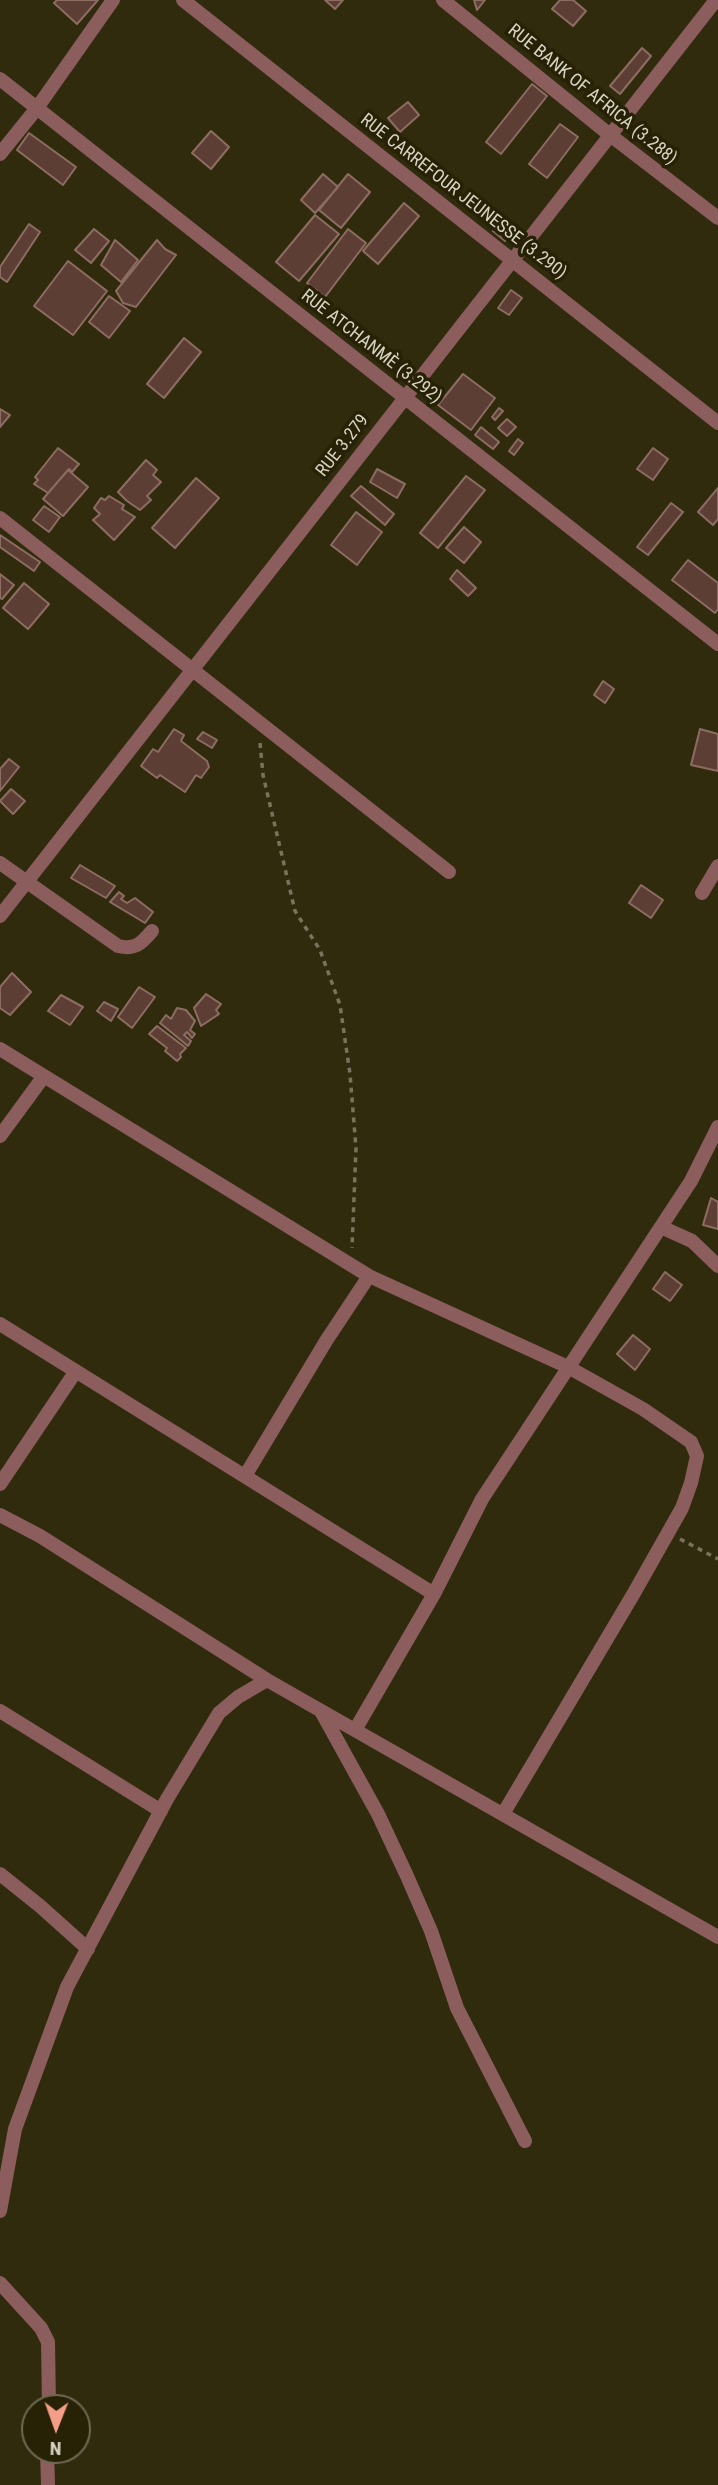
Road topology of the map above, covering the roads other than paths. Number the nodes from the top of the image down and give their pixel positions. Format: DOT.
graph roads {
  1 [pos="113,0"];
  2 [pos="183,0"];
  3 [pos="443,0"];
  4 [pos="715,2"];
  5 [pos="0,79"];
  6 [pos="37,108"];
  7 [pos="610,135"];
  8 [pos="0,154"];
  9 [pos="718,218"];
  10 [pos="512,260"];
  11 [pos="405,398"];
  12 [pos="718,424"];
  13 [pos="0,518"];
  14 [pos="717,642"];
  15 [pos="192,670"];
  16 [pos="0,863"];
  17 [pos="718,866"];
  18 [pos="449,872"];
  19 [pos="27,881"];
  20 [pos="702,893"];
  21 [pos="0,916"];
  22 [pos="152,931"];
  23 [pos="0,1049"];
  24 [pos="44,1076"];
  25 [pos="718,1127"];
  26 [pos="0,1136"];
  27 [pos="662,1227"];
  28 [pos="718,1266"];
  29 [pos="369,1276"];
  30 [pos="0,1324"];
  31 [pos="568,1367"];
  32 [pos="76,1371"];
  33 [pos="245,1476"];
  34 [pos="0,1484"];
  35 [pos="0,1515"];
  36 [pos="434,1594"];
  37 [pos="267,1680"];
  38 [pos="0,1711"];
  39 [pos="321,1711"];
  40 [pos="355,1730"];
  41 [pos="161,1811"];
  42 [pos="503,1814"];
  43 [pos="0,1874"];
  44 [pos="718,1937"];
  45 [pos="88,1949"];
  46 [pos="525,2141"];
  47 [pos="0,2207"];
  48 [pos="0,2283"];
  49 [pos="49,2394"];
  50 [pos="47,2464"];
  51 [pos="48,2485"];
  1 -- 6 [label="street"];
  2 -- 10 [label="street, RUE CARREFOUR JEUNESSE (3.290)"];
  3 -- 7 [label="street, RUE BANK OF AFRICA (3.288)"];
  4 -- 7 [label="street, RUE 3.279"];
  5 -- 6 [label="street, RUE ATCHANMÈ (3.292)"];
  6 -- 8 [label="street"];
  6 -- 11 [label="street, RUE ATCHANMÈ (3.292)"];
  7 -- 9 [label="street, RUE BANK OF AFRICA (3.288)"];
  7 -- 10 [label="street, RUE 3.279"];
  10 -- 11 [label="street, RUE 3.279"];
  10 -- 12 [label="street, RUE CARREFOUR JEUNESSE (3.290)"];
  11 -- 14 [label="street, RUE ATCHANMÈ (3.292)"];
  11 -- 15 [label="street, RUE 3.279"];
  13 -- 15 [label="street"];
  15 -- 18 [label="street"];
  15 -- 19 [label="street, RUE 3.279"];
  16 -- 19 [label="street"];
  17 -- 20 [label="street"];
  19 -- 21 [label="street, RUE 3.279"];
  19 -- 22 [label="street"];
  23 -- 24 [label="street"];
  24 -- 26 [label="street"];
  24 -- 29 [label="street"];
  25 -- 27 [label="street"];
  27 -- 28 [label="street"];
  27 -- 31 [label="street"];
  29 -- 31 [label="street"];
  29 -- 33 [label="street"];
  30 -- 32 [label="street"];
  31 -- 36 [label="street"];
  31 -- 42 [label="street"];
  32 -- 33 [label="street"];
  32 -- 34 [label="street"];
  33 -- 36 [label="street"];
  35 -- 37 [label="street"];
  36 -- 40 [label="street"];
  37 -- 39 [label="street"];
  37 -- 41 [label="street"];
  38 -- 41 [label="street"];
  39 -- 40 [label="street"];
  39 -- 46 [label="street"];
  40 -- 42 [label="street"];
  41 -- 45 [label="street"];
  42 -- 44 [label="street"];
  43 -- 45 [label="street"];
  45 -- 47 [label="street"];
  48 -- 49 [label="street"];
  50 -- 51 [label="street"];
}
